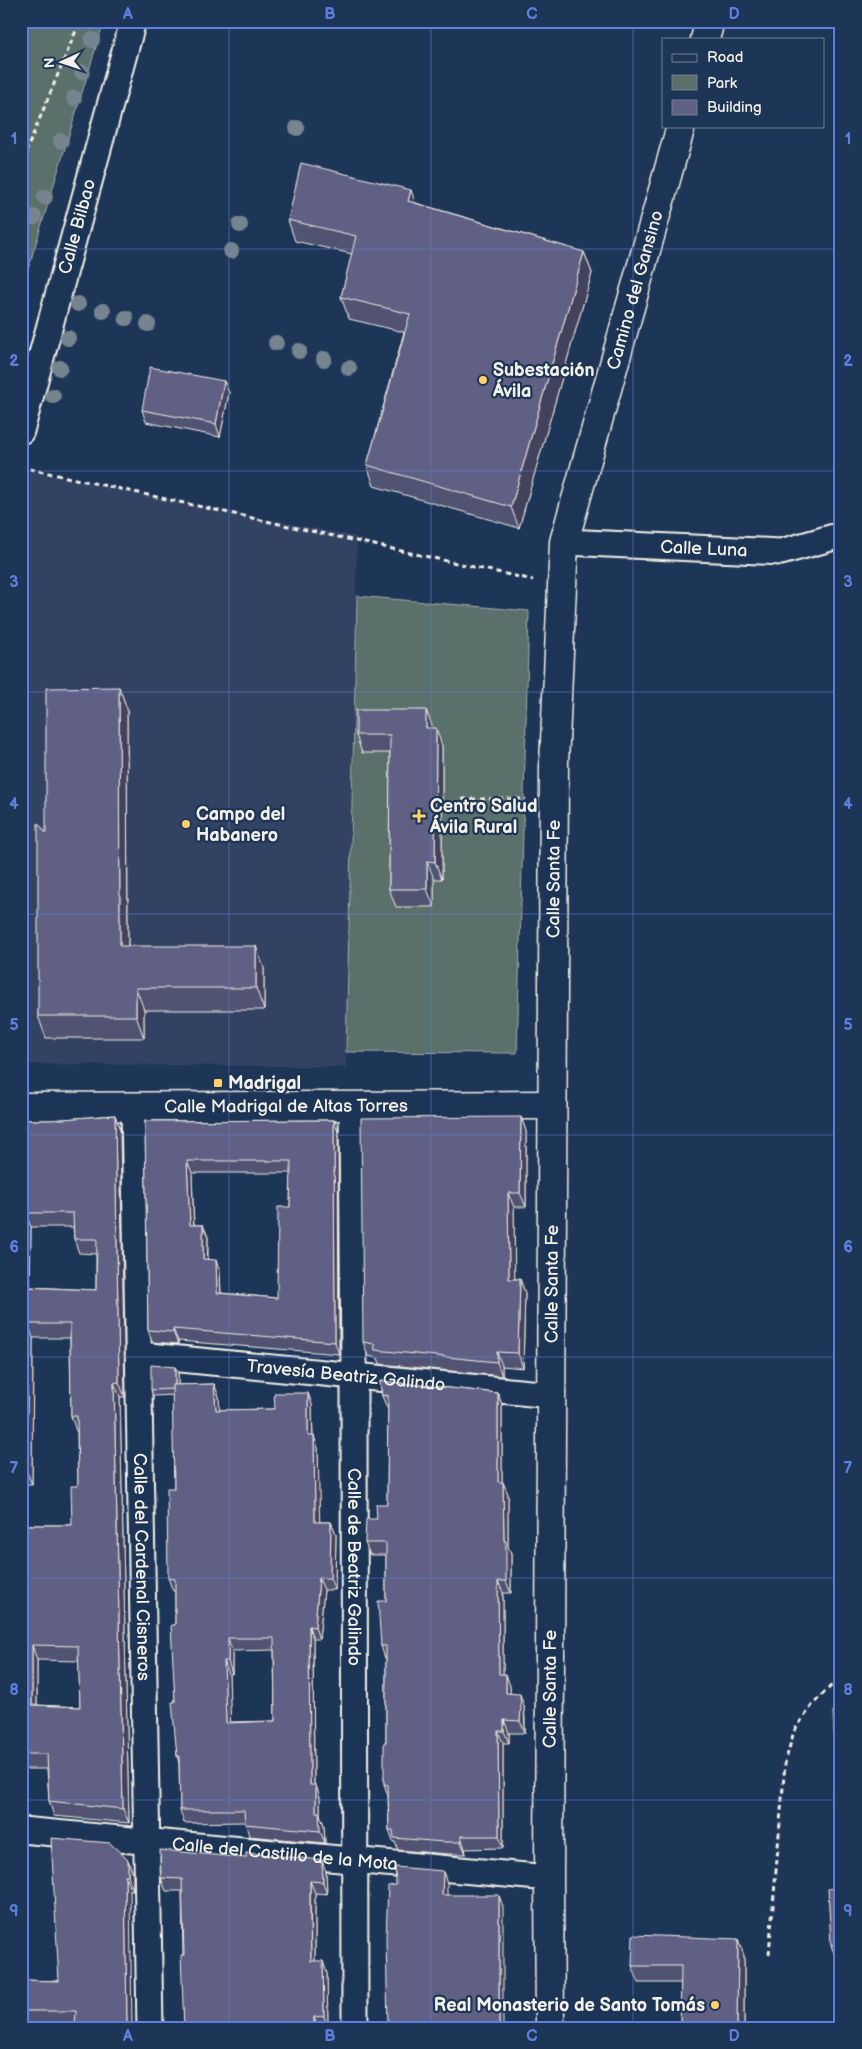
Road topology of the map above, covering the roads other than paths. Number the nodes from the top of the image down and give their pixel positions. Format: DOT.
graph roads {
  1 [pos="133,21"];
  2 [pos="710,21"];
  3 [pos="705,38"];
  4 [pos="680,128"];
  5 [pos="21,431"];
  6 [pos="841,535"];
  7 [pos="564,542"];
  8 [pos="552,1105"];
  9 [pos="134,1106"];
  10 [pos="352,1106"];
  11 [pos="21,1107"];
  12 [pos="139,1355"];
  13 [pos="354,1376"];
  14 [pos="551,1395"];
  15 [pos="21,1830"];
  16 [pos="145,1842"];
  17 [pos="354,1861"];
  18 [pos="549,1878"];
  19 [pos="150,2028"];
  20 [pos="354,2028"];
  21 [pos="550,2028"];
  1 -- 5 [label="street, Calle Bilbao"];
  2 -- 3 [label="street"];
  4 -- 7 [label="street, Camino del Gansino"];
  6 -- 7 [label="street, Calle Luna"];
  7 -- 8 [label="street, Calle Santa Fe"];
  8 -- 10 [label="street, Calle Madrigal de Altas Torres"];
  8 -- 14 [label="street, Calle Santa Fe"];
  9 -- 10 [label="street, Calle Madrigal de Altas Torres"];
  9 -- 11 [label="street, Calle Madrigal de Altas Torres"];
  9 -- 12 [label="street, Calle del Cardenal Cisneros"];
  10 -- 13 [label="street, Calle de Beatriz Galindo"];
  12 -- 13 [label="street, Travesía Beatriz Galindo"];
  12 -- 16 [label="street, Calle del Cardenal Cisneros"];
  13 -- 14 [label="street, Travesía Beatriz Galindo"];
  13 -- 17 [label="street, Calle de Beatriz Galindo"];
  14 -- 18 [label="street, Calle Santa Fe"];
  15 -- 16 [label="street, Calle del Castillo de la Mota"];
  16 -- 17 [label="street, Calle del Castillo de la Mota"];
  16 -- 19 [label="street, Calle del Cardenal Cisneros"];
  17 -- 18 [label="street, Calle del Castillo de la Mota"];
  17 -- 20 [label="street, Calle de Beatriz Galindo"];
  18 -- 21 [label="street, Calle Santa Fe"];
}
